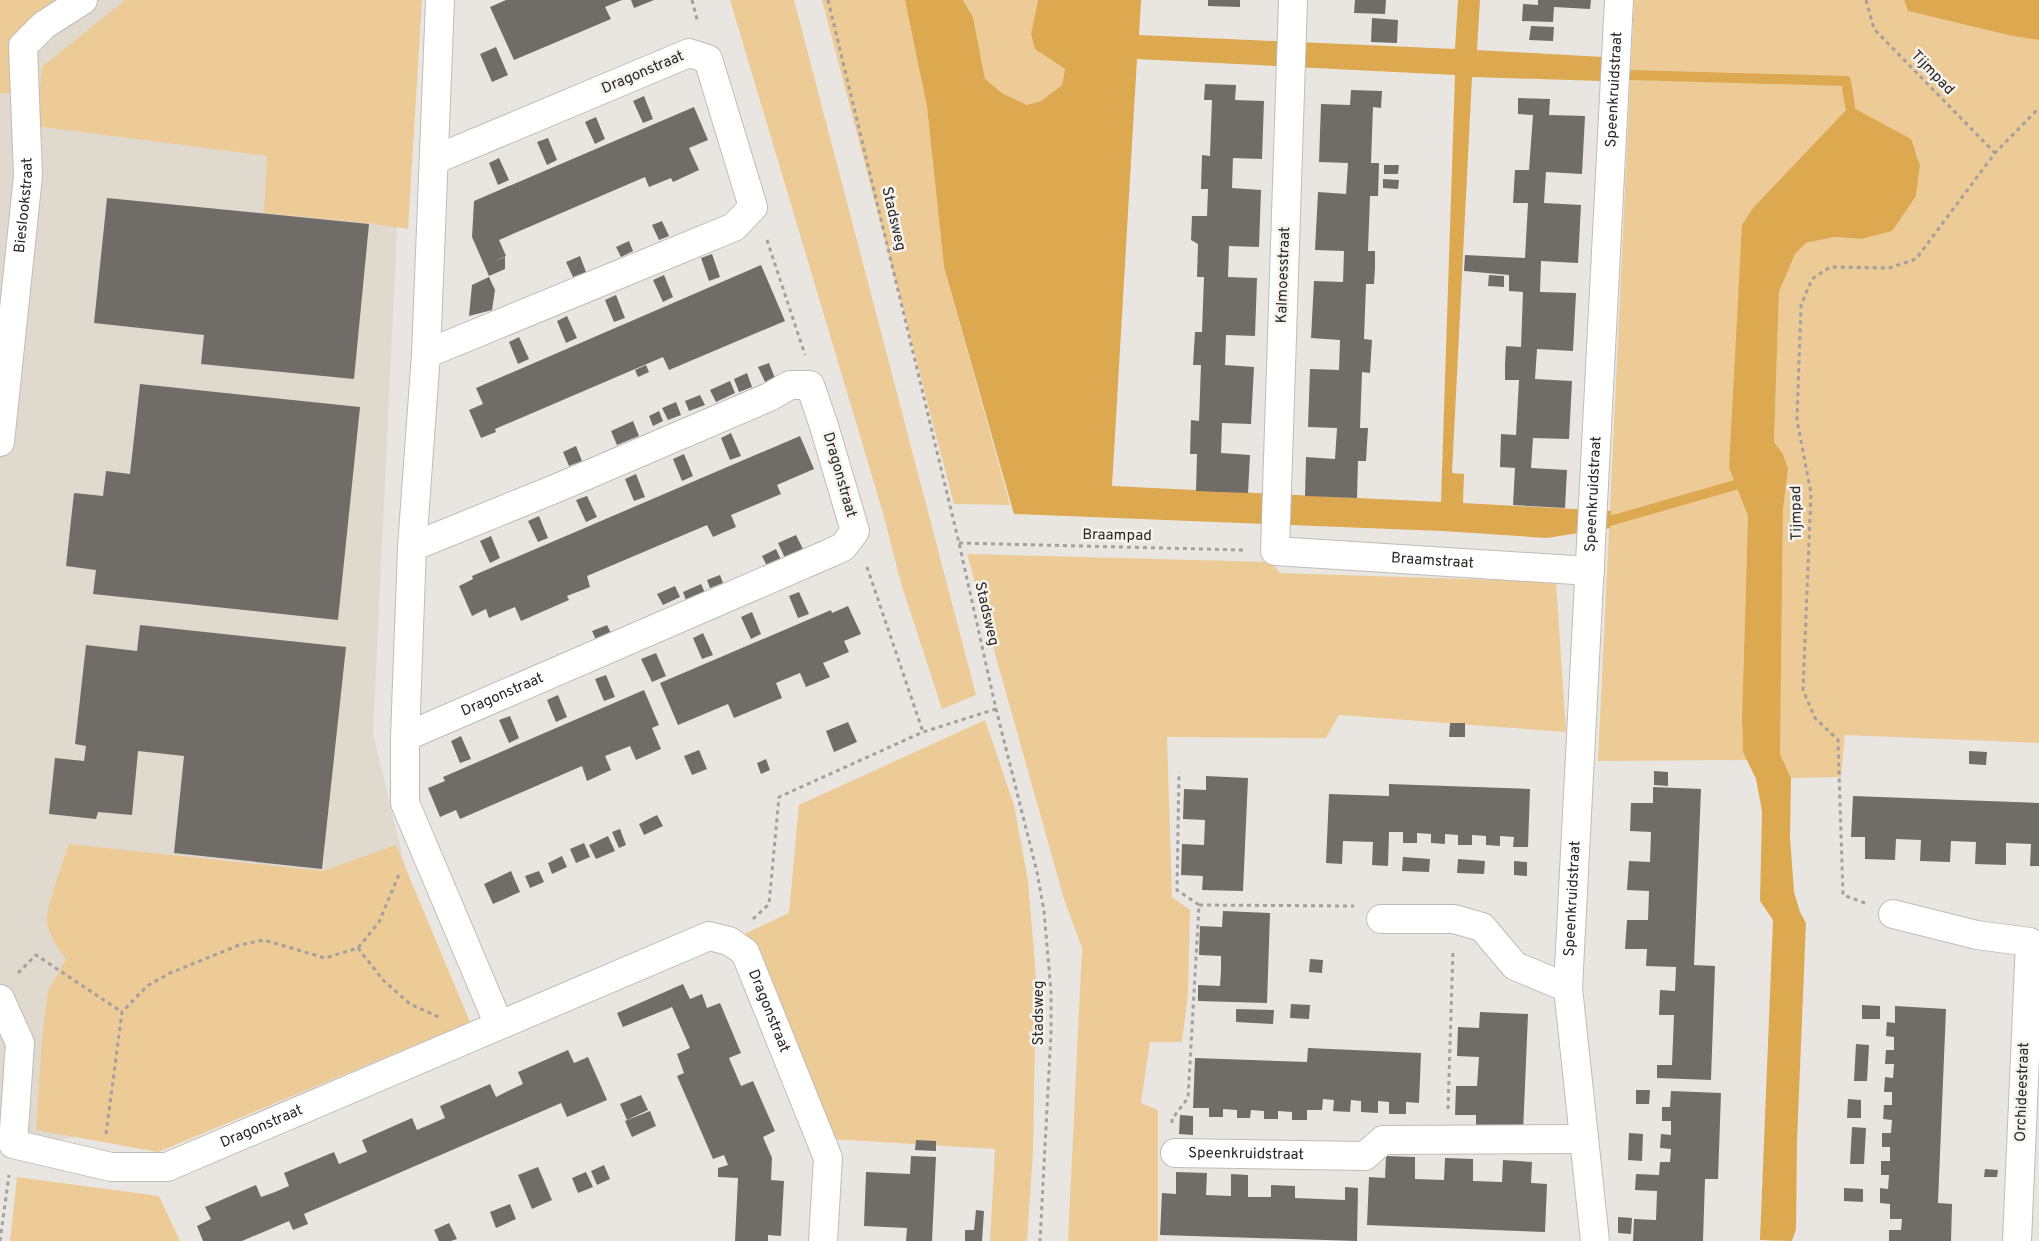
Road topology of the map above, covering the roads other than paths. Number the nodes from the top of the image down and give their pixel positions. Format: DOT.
graph roads {
  1 [pos="83,0"];
  2 [pos="440,0"];
  3 [pos="1293,0"];
  4 [pos="1619,0"];
  5 [pos="434,160"];
  6 [pos="426,354"];
  7 [pos="0,442"];
  8 [pos="1275,538"];
  9 [pos="412,547"];
  10 [pos="1590,571"];
  11 [pos="405,737"];
  12 [pos="1893,914"];
  13 [pos="1381,919"];
  14 [pos="2034,940"];
  15 [pos="1568,988"];
  16 [pos="6,989"];
  17 [pos="499,1025"];
  18 [pos="1584,1139"];
  19 [pos="1175,1153"];
  20 [pos="823,1241"];
  21 [pos="1595,1241"];
  22 [pos="2016,1241"];
  1 -- 7 [label="street, Bieslookstraat"];
  2 -- 5 [label="street"];
  3 -- 8 [label="street, Kalmoesstraat"];
  4 -- 10 [label="street, Speenkruidstraat"];
  5 -- 6 [label="street"];
  5 -- 6 [label="street, Dragonstraat"];
  6 -- 9 [label="street"];
  8 -- 10 [label="street, Braamstraat"];
  9 -- 11 [label="street"];
  9 -- 11 [label="street, Dragonstraat"];
  10 -- 15 [label="street, Speenkruidstraat"];
  11 -- 17 [label="street"];
  12 -- 14 [label="street, Orchideestraat"];
  13 -- 15 [label="street"];
  14 -- 22 [label="street, Orchideestraat"];
  15 -- 18 [label="street, Speenkruidstraat"];
  16 -- 17 [label="street, Dragonstraat"];
  17 -- 20 [label="street, Dragonstraat"];
  18 -- 19 [label="street, Speenkruidstraat"];
  18 -- 21 [label="street, Speenkruidstraat"];
}
